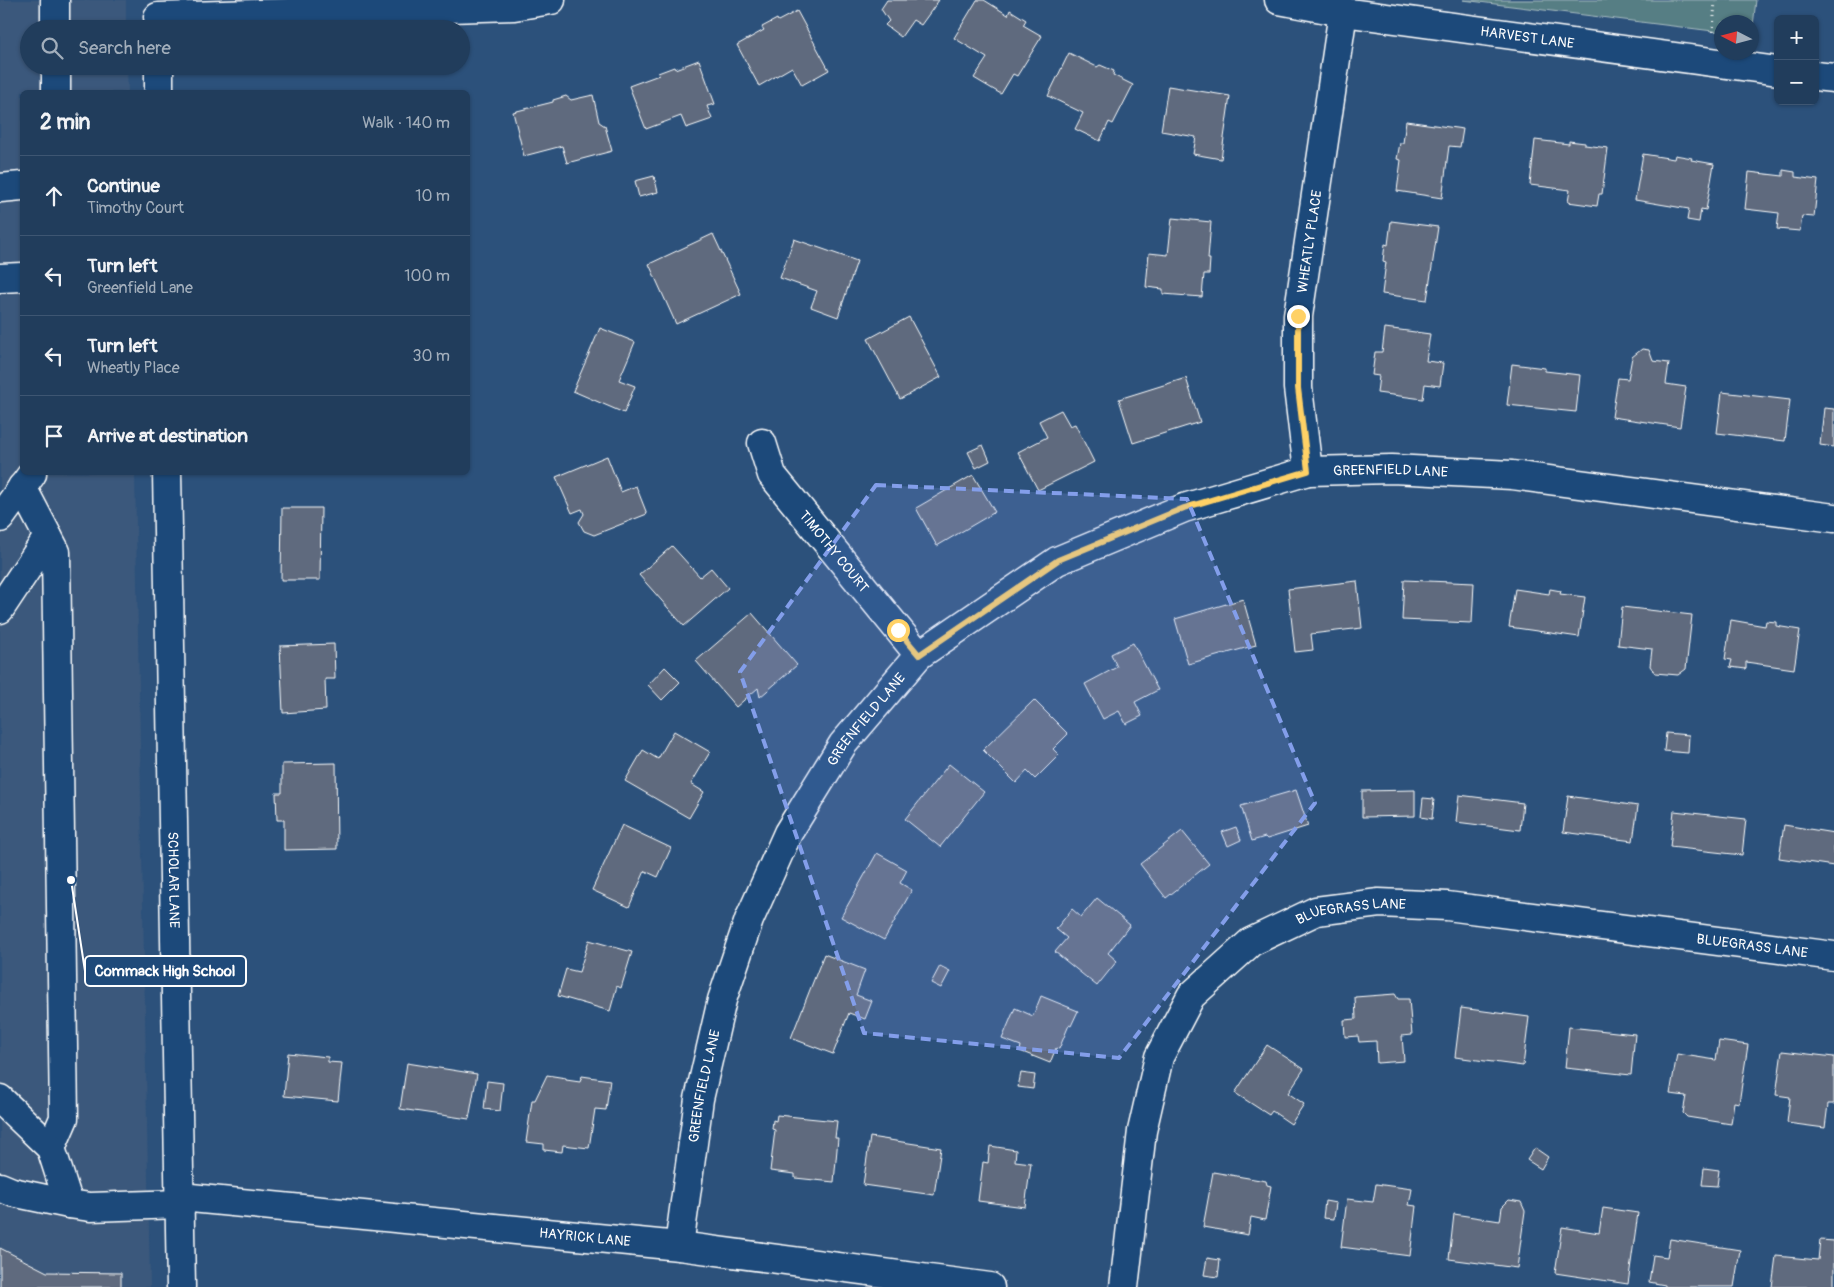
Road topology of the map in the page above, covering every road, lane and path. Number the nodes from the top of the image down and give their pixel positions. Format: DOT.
graph roads {
  1 [pos="55,0"];
  2 [pos="551,0"];
  3 [pos="1279,0"];
  4 [pos="1715,0"];
  5 [pos="1335,7"];
  6 [pos="158,15"];
  7 [pos="55,20"];
  8 [pos="1713,38"];
  9 [pos="1774,70"];
  10 [pos="56,75"];
  11 [pos="158,75"];
  12 [pos="1819,76"];
  13 [pos="1834,78"];
  14 [pos="56,90"];
  15 [pos="159,90"];
  16 [pos="20,186"];
  17 [pos="0,188"];
  18 [pos="20,277"];
  19 [pos="0,278"];
  20 [pos="762,443"];
  21 [pos="1308,471"];
  22 [pos="167,475"];
  23 [pos="27,480"];
  24 [pos="0,518"];
  25 [pos="1834,518"];
  26 [pos="48,537"];
  27 [pos="0,609"];
  28 [pos="919,655"];
  29 [pos="1834,956"];
  30 [pos="0,1099"];
  31 [pos="51,1148"];
  32 [pos="0,1188"];
  33 [pos="181,1200"];
  34 [pos="69,1204"];
  35 [pos="679,1246"];
  36 [pos="181,1287"];
  37 [pos="990,1287"];
  38 [pos="1124,1287"];
  1 -- 7 [label="street"];
  2 -- 6 [label="street"];
  3 -- 5 [label="street, HARVEST LANE"];
  4 -- 8 [label="path"];
  5 -- 9 [label="street, HARVEST LANE"];
  5 -- 21 [label="street, WHEATLY PLACE"];
  10 -- 14 [label="street"];
  11 -- 15 [label="street"];
  12 -- 13 [label="street"];
  16 -- 17 [label="street"];
  18 -- 19 [label="street"];
  20 -- 28 [label="street, TIMOTHY COURT"];
  21 -- 25 [label="street, GREENFIELD LANE"];
  21 -- 28 [label="street, GREENFIELD LANE"];
  22 -- 33 [label="street, SCHOLAR LANE"];
  23 -- 24 [label="street"];
  23 -- 26 [label="street"];
  26 -- 27 [label="street"];
  26 -- 31 [label="street"];
  28 -- 35 [label="street, GREENFIELD LANE"];
  29 -- 38 [label="street, BLUEGRASS LANE"];
  30 -- 31 [label="street"];
  31 -- 34 [label="street"];
  32 -- 34 [label="street, HAYRICK LANE"];
  33 -- 34 [label="street, HAYRICK LANE"];
  33 -- 35 [label="street, HAYRICK LANE"];
  33 -- 36 [label="street, SCHOLAR LANE"];
  35 -- 37 [label="street, HAYRICK LANE"];
}
